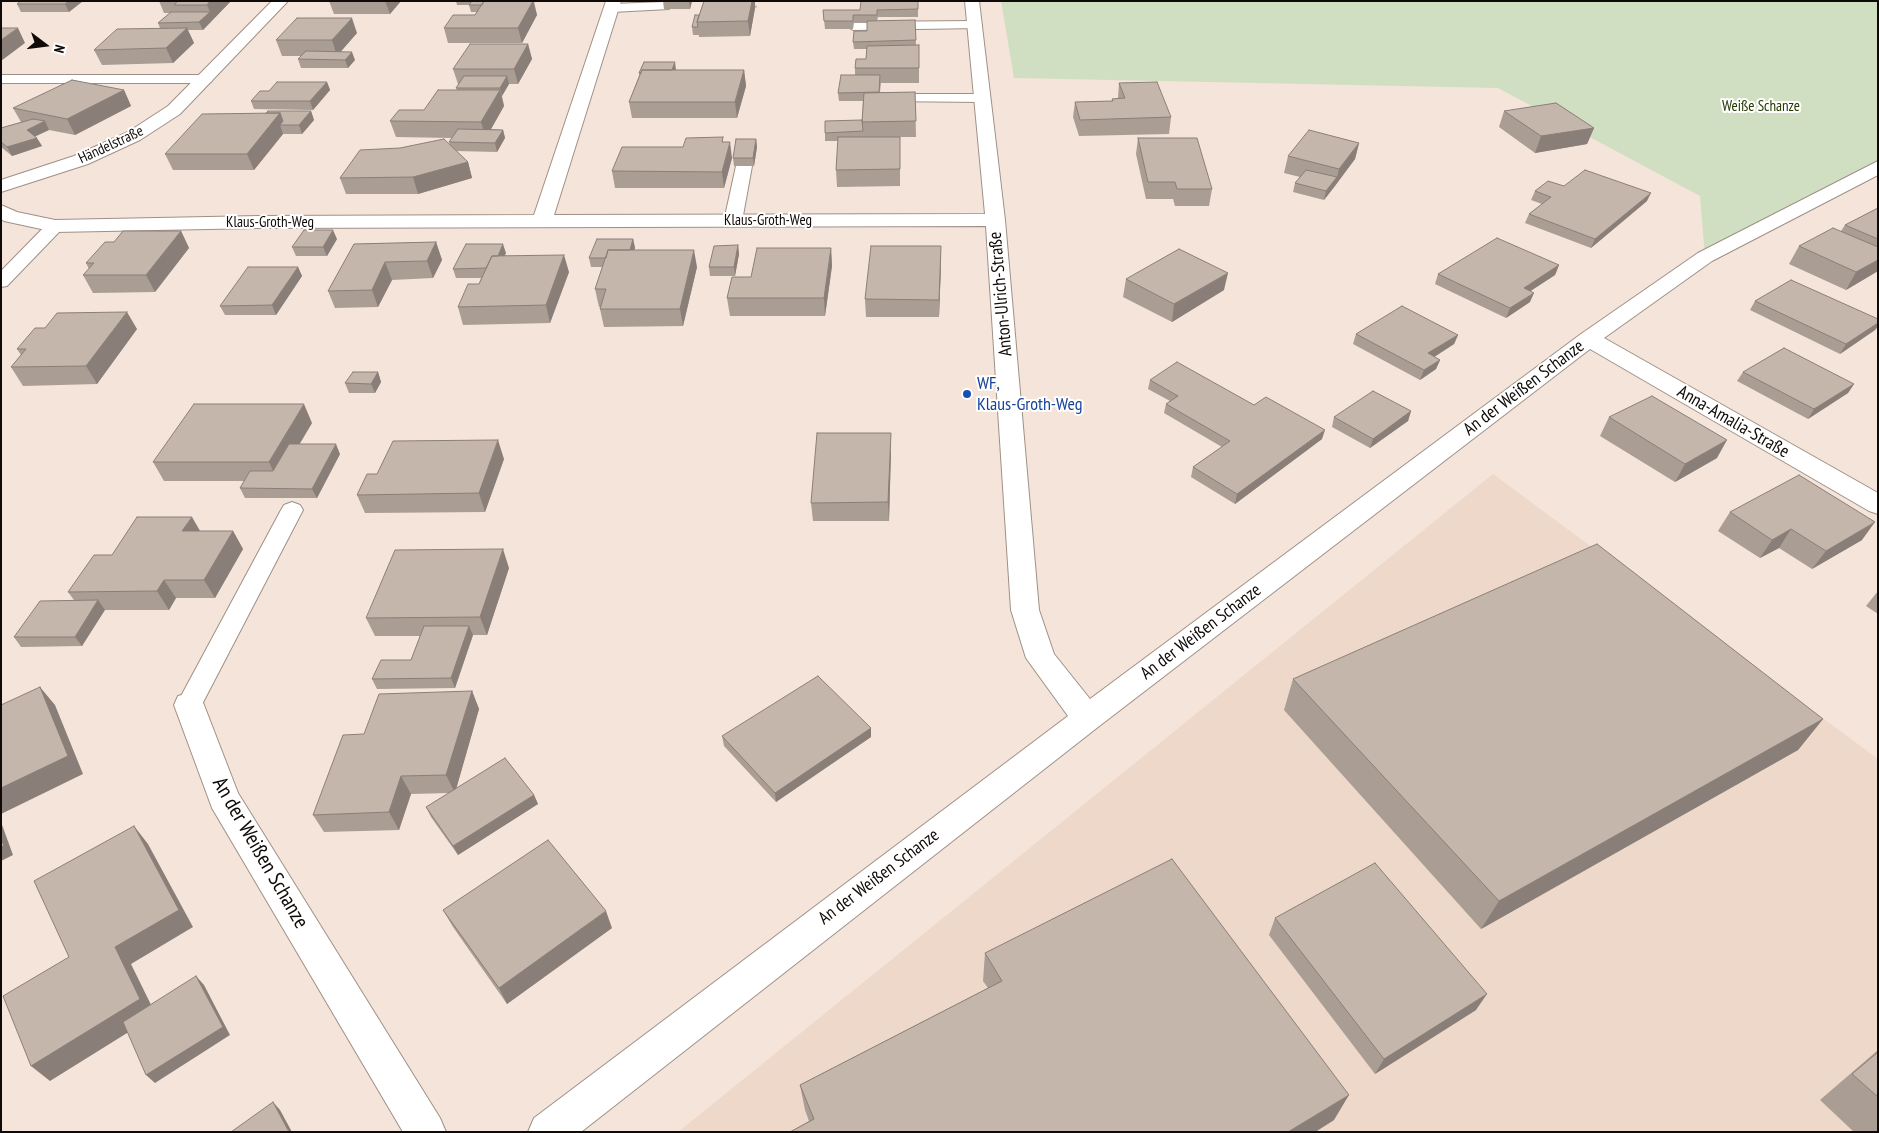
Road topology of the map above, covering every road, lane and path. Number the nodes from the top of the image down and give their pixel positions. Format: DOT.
graph roads {
  1 [pos="281,1"];
  2 [pos="613,4"];
  3 [pos="664,6"];
  4 [pos="974,15"];
  5 [pos="877,20"];
  6 [pos="853,26"];
  7 [pos="1,79"];
  8 [pos="206,79"];
  9 [pos="982,93"];
  10 [pos="880,94"];
  11 [pos="744,166"];
  12 [pos="1878,167"];
  13 [pos="1,186"];
  14 [pos="1,211"];
  15 [pos="995,220"];
  16 [pos="734,221"];
  17 [pos="542,222"];
  18 [pos="55,226"];
  19 [pos="1,282"];
  20 [pos="1589,339"];
  21 [pos="1878,505"];
  22 [pos="292,510"];
  23 [pos="189,705"];
  24 [pos="1087,718"];
  25 [pos="426,1132"];
  26 [pos="548,1132"];
  1 -- 8 [label="street, Händelstraße"];
  2 -- 3 [label="lane"];
  2 -- 17 [label="street"];
  4 -- 5 [label="lane"];
  4 -- 6 [label="lane"];
  4 -- 9 [label="street, Anton-Ulrich-Straße"];
  7 -- 8 [label="lane"];
  8 -- 13 [label="street, Händelstraße"];
  9 -- 10 [label="lane"];
  9 -- 15 [label="street, Anton-Ulrich-Straße"];
  11 -- 16 [label="lane"];
  12 -- 20 [label="street, An der Weißen Schanze"];
  14 -- 18 [label="street, Klaus-Groth-Weg"];
  15 -- 16 [label="street, Klaus-Groth-Weg"];
  15 -- 24 [label="street, Anton-Ulrich-Straße"];
  16 -- 17 [label="street, Klaus-Groth-Weg"];
  17 -- 18 [label="street, Klaus-Groth-Weg"];
  18 -- 19 [label="lane"];
  20 -- 21 [label="street, Anna-Amalia-Straße"];
  20 -- 24 [label="street, An der Weißen Schanze"];
  22 -- 23 [label="lane, An der Weißen Schanze"];
  23 -- 25 [label="street, An der Weißen Schanze"];
  24 -- 26 [label="street, An der Weißen Schanze"];
}
